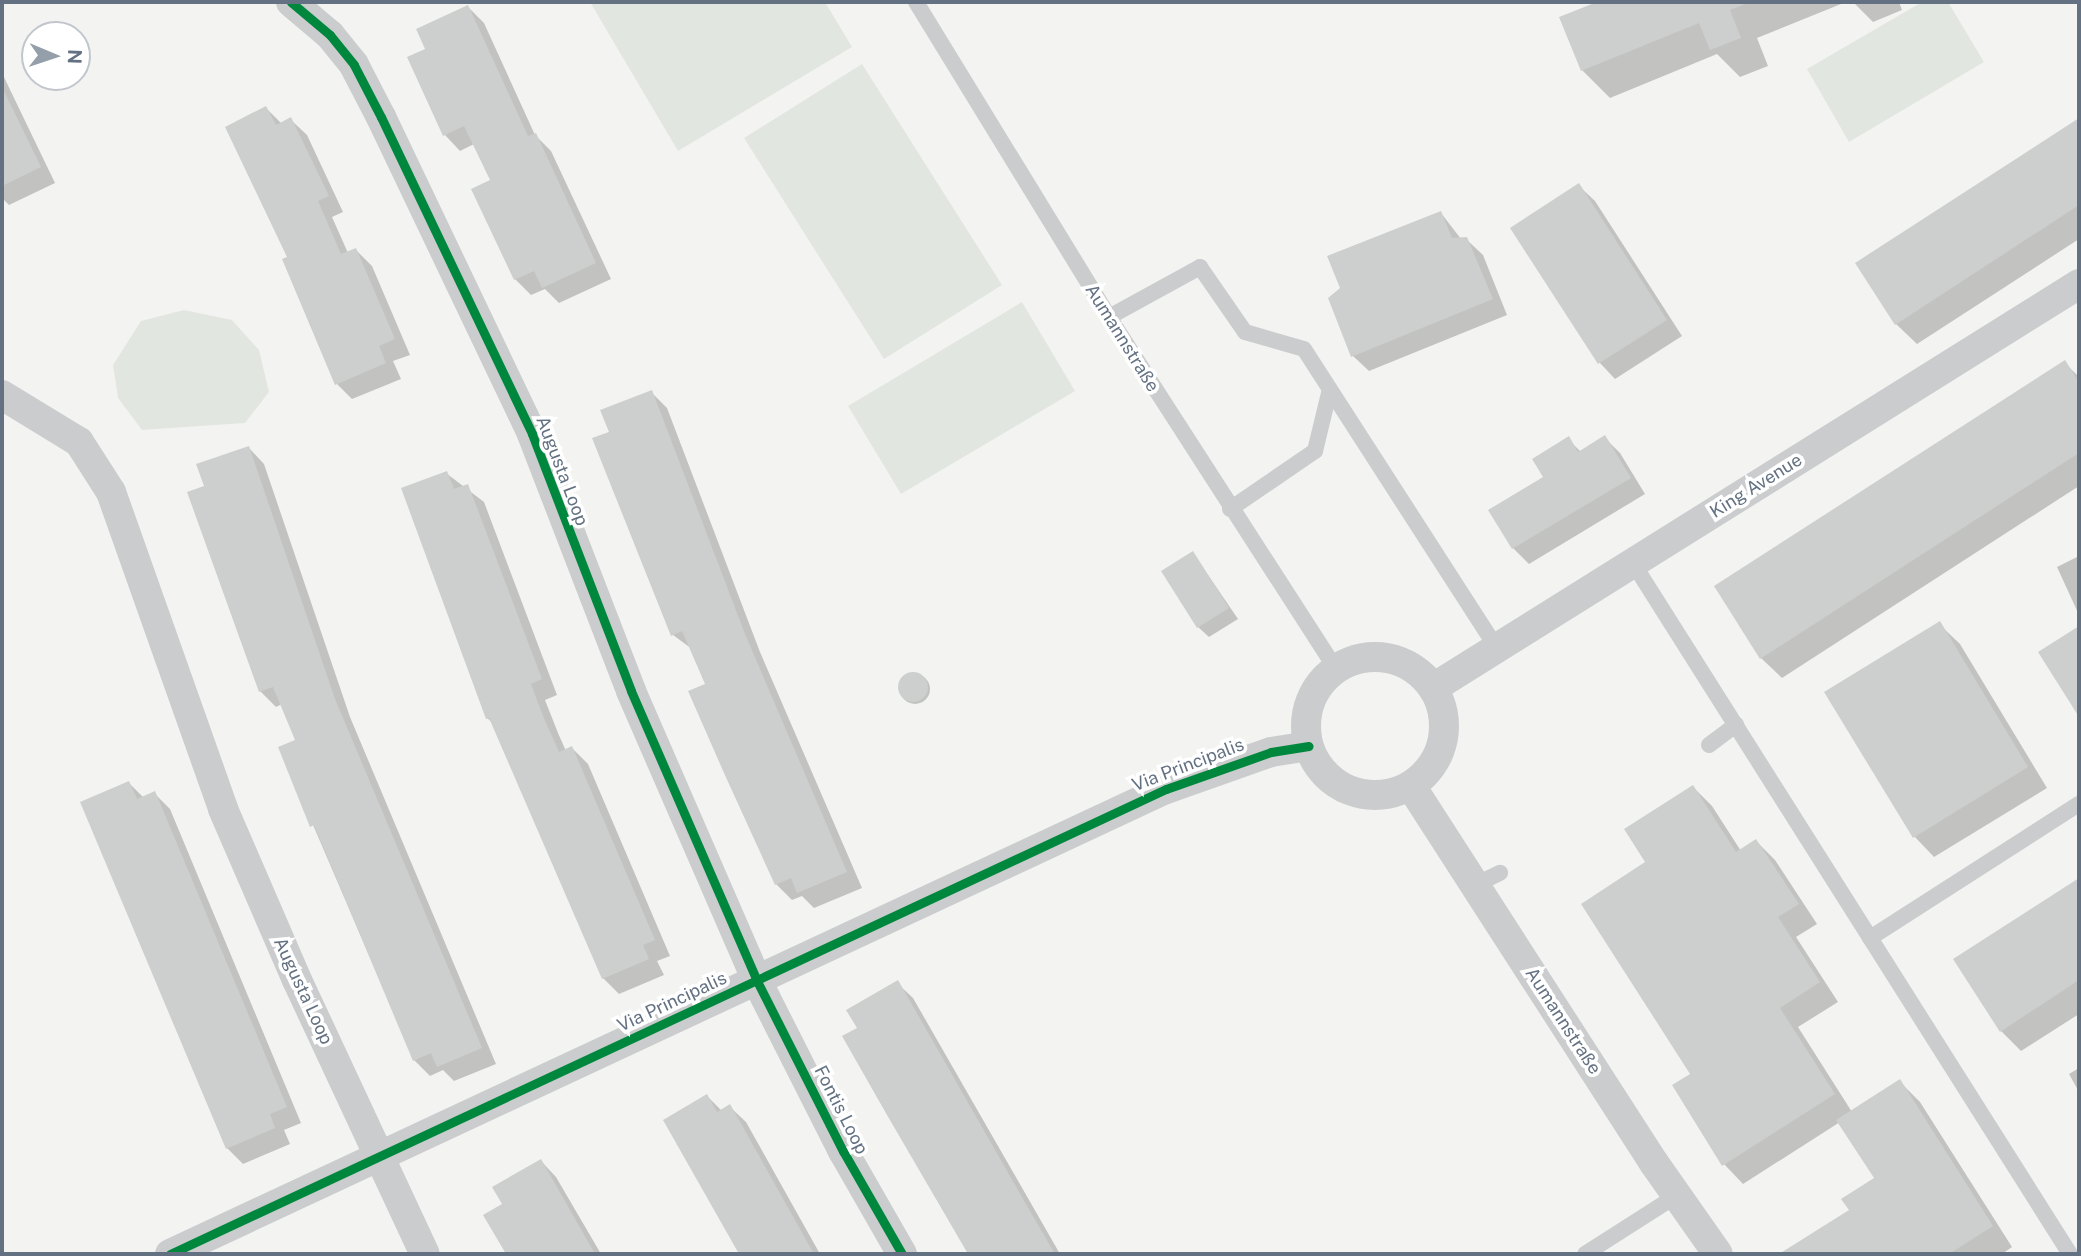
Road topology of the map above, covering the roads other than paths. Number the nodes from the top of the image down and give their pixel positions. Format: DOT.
graph roads {
  1 [pos="292,2"];
  2 [pos="916,2"];
  3 [pos="2079,284"];
  4 [pos="1109,317"];
  5 [pos="1329,393"];
  6 [pos="2,395"];
  7 [pos="1230,509"];
  8 [pos="1633,563"];
  9 [pos="1497,648"];
  10 [pos="1336,669"];
  11 [pos="1433,688"];
  12 [pos="1736,725"];
  13 [pos="1709,745"];
  14 [pos="1309,746"];
  15 [pos="1411,786"];
  16 [pos="2079,804"];
  17 [pos="1870,937"];
  18 [pos="756,979"];
  19 [pos="379,1156"];
  20 [pos="1679,1194"];
  21 [pos="170,1254"];
  22 [pos="425,1254"];
  23 [pos="902,1254"];
  24 [pos="1585,1254"];
  25 [pos="1718,1254"];
  26 [pos="2070,1254"];
  1 -- 18 [label="street, Augusta Loop"];
  2 -- 4 [label="lane, Aumannstraße"];
  3 -- 8 [label="street, King Avenue"];
  4 -- 5 [label="lane"];
  4 -- 7 [label="lane, Aumannstraße"];
  5 -- 7 [label="lane"];
  5 -- 9 [label="lane"];
  6 -- 19 [label="street, Augusta Loop"];
  7 -- 10 [label="lane, Aumannstraße"];
  8 -- 9 [label="street, King Avenue"];
  8 -- 12 [label="lane"];
  9 -- 11 [label="street, King Avenue"];
  10 -- 11 [label="street"];
  10 -- 14 [label="street"];
  11 -- 15 [label="street"];
  12 -- 13 [label="lane"];
  12 -- 17 [label="lane"];
  14 -- 15 [label="street"];
  14 -- 18 [label="street, Via Principalis"];
  15 -- 20 [label="street, Aumannstraße"];
  16 -- 17 [label="lane"];
  17 -- 26 [label="lane"];
  18 -- 19 [label="street, Via Principalis"];
  18 -- 23 [label="street, Fontis Loop"];
  19 -- 21 [label="street, Via Principalis"];
  19 -- 22 [label="street"];
  20 -- 24 [label="lane"];
  20 -- 25 [label="street, Aumannstraße"];
}
